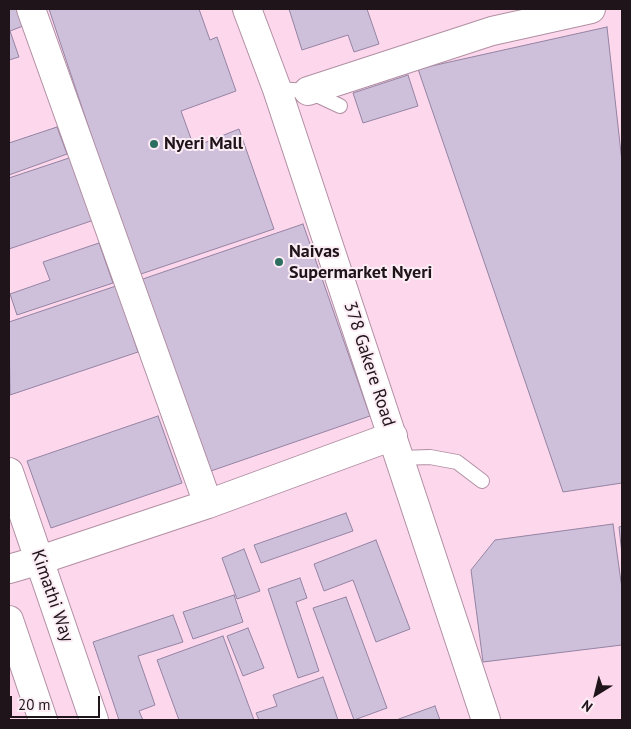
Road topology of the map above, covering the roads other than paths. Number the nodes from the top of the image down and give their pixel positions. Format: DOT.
graph roads {
  1 [pos="31,9"];
  2 [pos="247,9"];
  3 [pos="592,9"];
  4 [pos="277,89"];
  5 [pos="308,91"];
  6 [pos="340,106"];
  7 [pos="397,447"];
  8 [pos="9,472"];
  9 [pos="482,480"];
  10 [pos="208,504"];
  11 [pos="40,560"];
  12 [pos="9,569"];
  13 [pos="9,620"];
  14 [pos="43,720"];
  15 [pos="94,720"];
  16 [pos="486,720"];
  1 -- 10 [label="street"];
  2 -- 4 [label="street, 378 Gakere Road"];
  3 -- 5 [label="street"];
  4 -- 5 [label="lane"];
  4 -- 7 [label="street, 378 Gakere Road"];
  5 -- 6 [label="lane"];
  7 -- 9 [label="lane"];
  7 -- 10 [label="street"];
  7 -- 16 [label="street, 378 Gakere Road"];
  8 -- 11 [label="street, Kimathi Way"];
  10 -- 11 [label="street"];
  11 -- 12 [label="street"];
  11 -- 15 [label="street, Kimathi Way"];
  13 -- 14 [label="street"];
}
